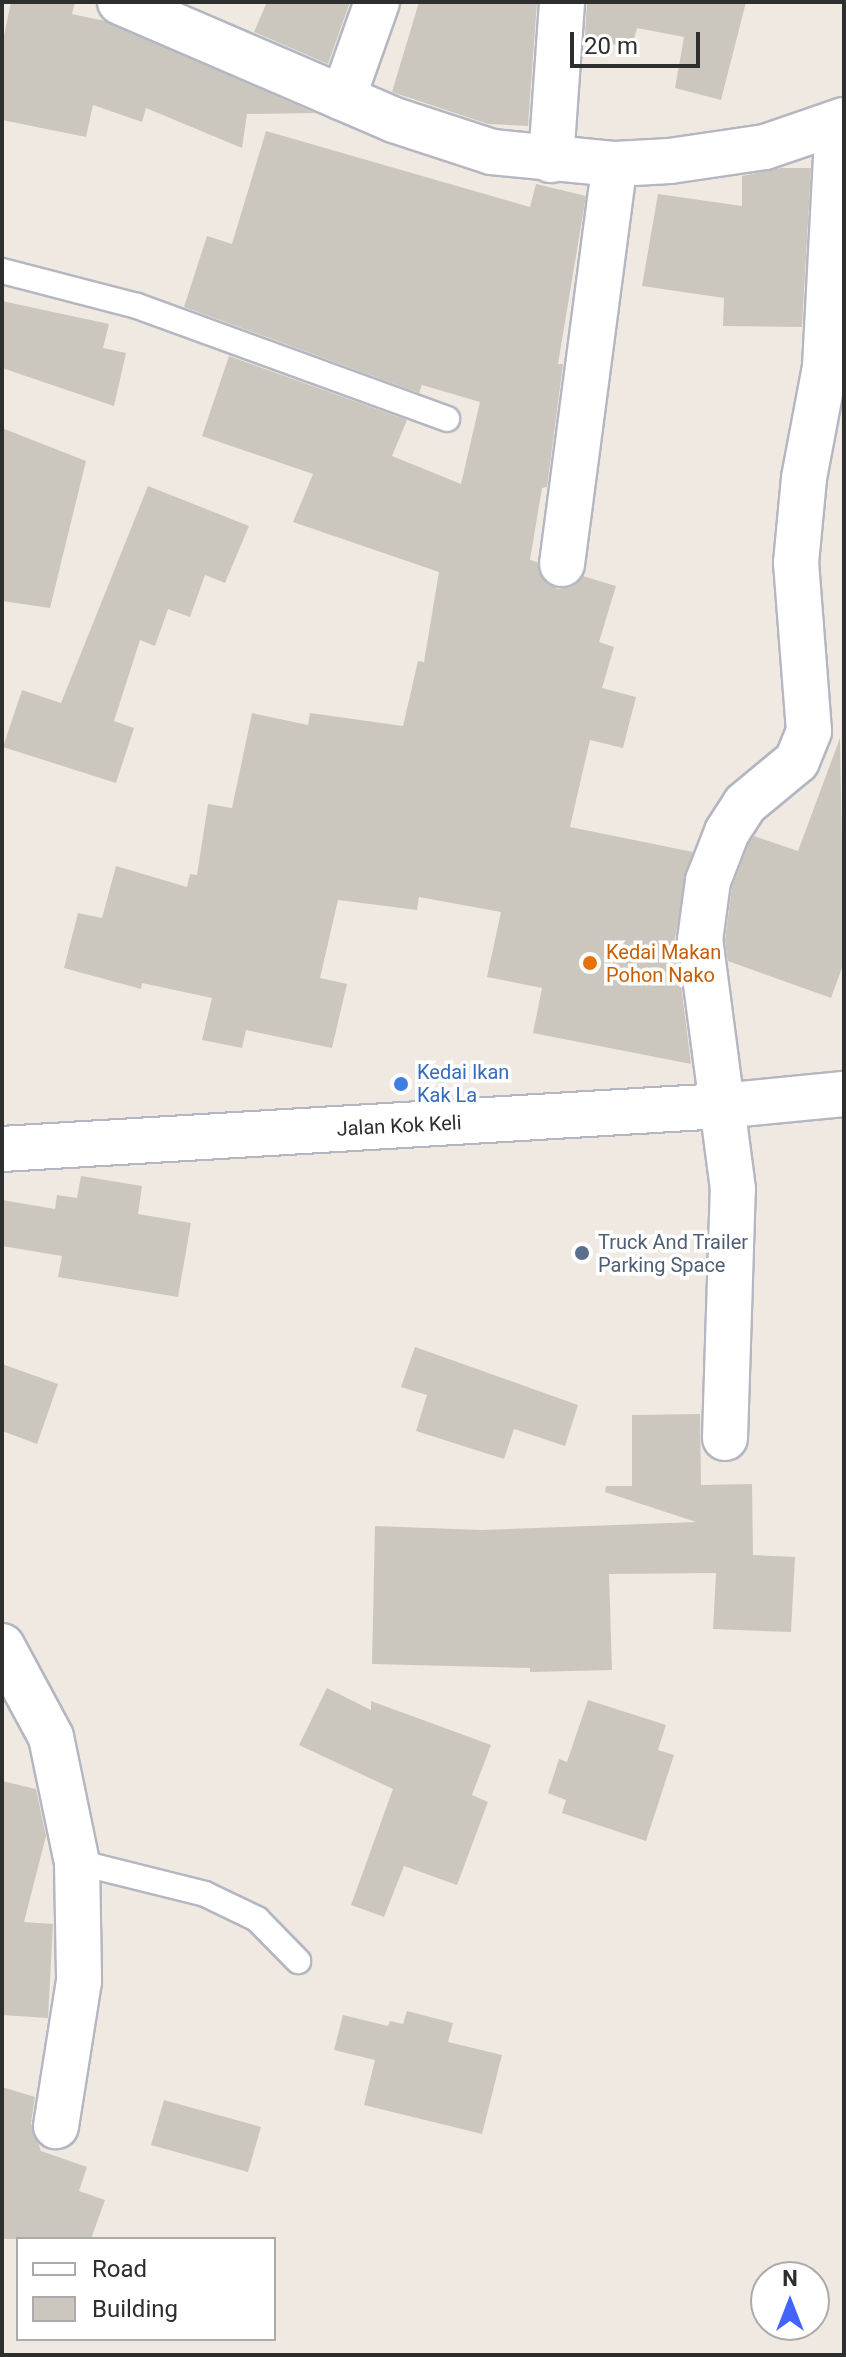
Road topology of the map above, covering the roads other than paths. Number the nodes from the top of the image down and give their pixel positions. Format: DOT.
graph roads {
  1 [pos="120,2"];
  2 [pos="377,2"];
  3 [pos="562,2"];
  4 [pos="343,98"];
  5 [pos="841,121"];
  6 [pos="551,160"];
  7 [pos="615,164"];
  8 [pos="2,271"];
  9 [pos="447,419"];
  10 [pos="562,564"];
  11 [pos="844,1094"];
  12 [pos="721,1106"];
  13 [pos="2,1149"];
  14 [pos="725,1438"];
  15 [pos="2,1646"];
  16 [pos="77,1862"];
  17 [pos="298,1961"];
  18 [pos="56,2126"];
  1 -- 4 [label="street"];
  2 -- 4 [label="street"];
  3 -- 6 [label="street"];
  4 -- 6 [label="street"];
  5 -- 7 [label="street"];
  5 -- 12 [label="street"];
  6 -- 7 [label="street"];
  7 -- 10 [label="street"];
  8 -- 9 [label="lane"];
  11 -- 12 [label="street, Jalan Kok Keli"];
  12 -- 13 [label="street, Jalan Kok Keli"];
  12 -- 14 [label="street"];
  15 -- 16 [label="street"];
  16 -- 17 [label="lane"];
  16 -- 18 [label="street"];
}
